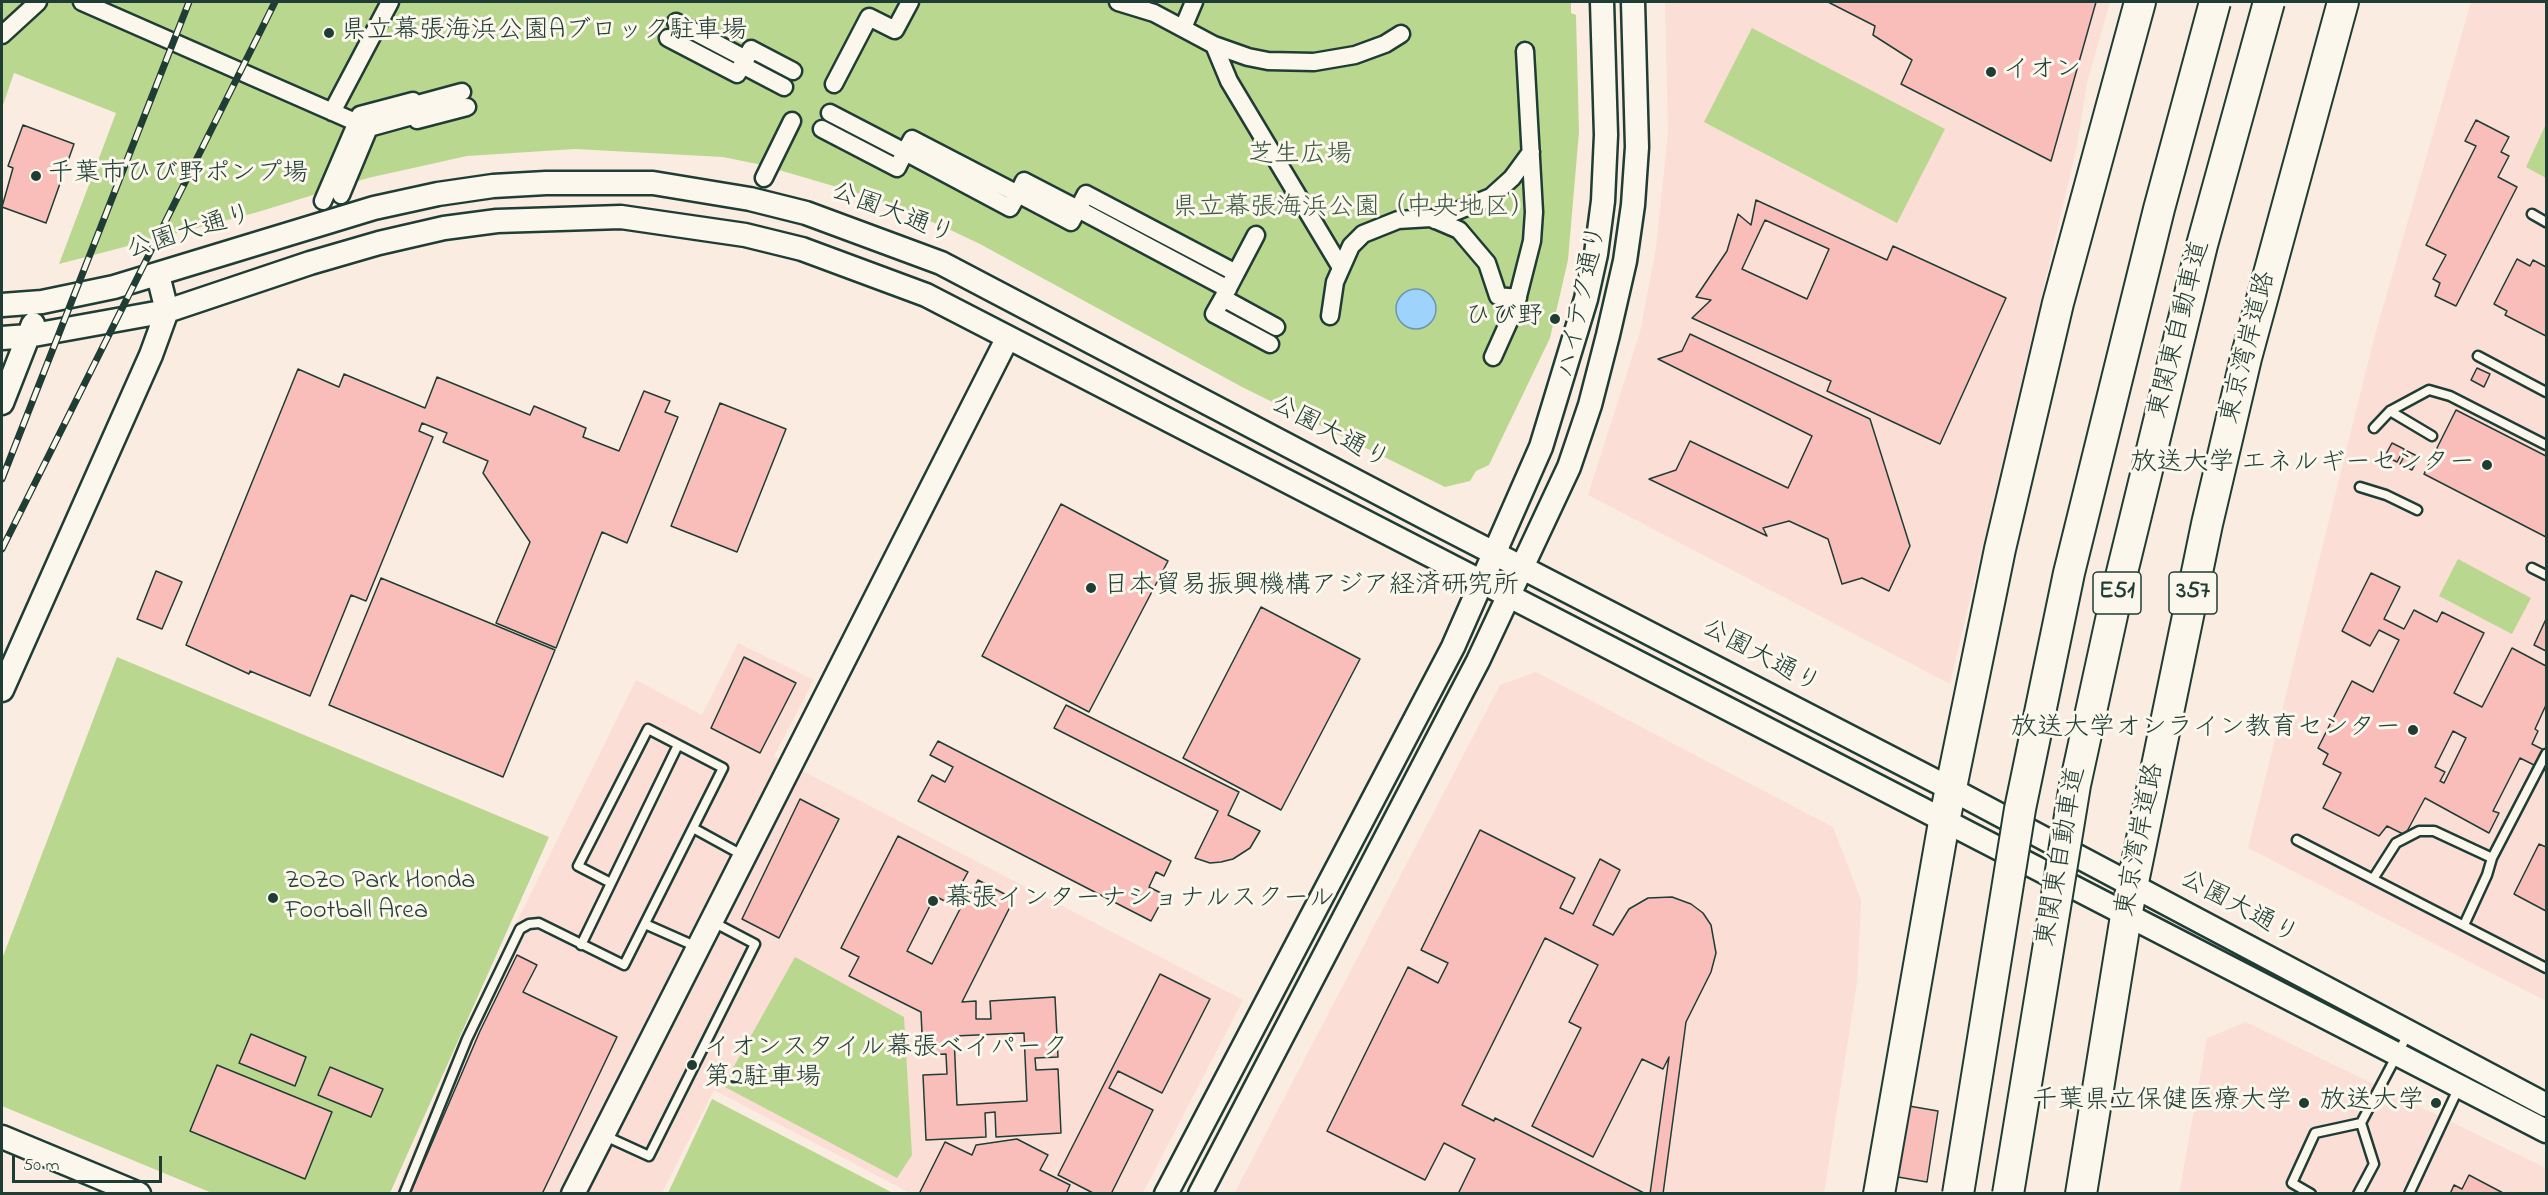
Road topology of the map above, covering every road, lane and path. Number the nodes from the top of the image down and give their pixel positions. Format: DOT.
graph roads {
  1 [pos="38,2"];
  2 [pos="82,2"];
  3 [pos="390,2"];
  4 [pos="910,2"];
  5 [pos="1118,2"];
  6 [pos="1194,2"];
  7 [pos="1602,2"];
  8 [pos="1633,2"];
  9 [pos="2126,2"];
  10 [pos="2140,2"];
  11 [pos="2215,2"];
  12 [pos="2269,2"];
  13 [pos="2343,2"];
  14 [pos="676,22"];
  15 [pos="1183,28"];
  16 [pos="1401,34"];
  17 [pos="2,35"];
  18 [pos="705,37"];
  19 [pos="668,38"];
  20 [pos="1214,45"];
  21 [pos="1525,51"];
  22 [pos="697,53"];
  23 [pos="744,62"];
  24 [pos="793,70"];
  25 [pos="834,84"];
  26 [pos="784,87"];
  27 [pos="465,99"];
  28 [pos="332,112"];
  29 [pos="831,113"];
  30 [pos="792,121"];
  31 [pos="363,126"];
  32 [pos="857,127"];
  33 [pos="822,129"];
  34 [pos="849,143"];
  35 [pos="2101,144"];
  36 [pos="905,152"];
  37 [pos="1531,152"];
  38 [pos="764,178"];
  39 [pos="341,195"];
  40 [pos="323,201"];
  41 [pos="1078,209"];
  42 [pos="2532,214"];
  43 [pos="1132,218"];
  44 [pos="1436,220"];
  45 [pos="2547,222"];
  46 [pos="1124,233"];
  47 [pos="1256,235"];
  48 [pos="1165,236"];
  49 [pos="1157,251"];
  50 [pos="1340,266"];
  51 [pos="1236,273"];
  52 [pos="158,275"];
  53 [pos="1225,293"];
  54 [pos="1518,298"];
  55 [pos="42,302"];
  56 [pos="2,305"];
  57 [pos="167,311"];
  58 [pos="1330,316"];
  59 [pos="1276,327"];
  60 [pos="28,336"];
  61 [pos="2,338"];
  62 [pos="1007,339"];
  63 [pos="1270,344"];
  64 [pos="2478,356"];
  65 [pos="1493,357"];
  66 [pos="2547,392"];
  67 [pos="2,403"];
  68 [pos="2390,411"];
  69 [pos="2374,428"];
  70 [pos="2432,436"];
  71 [pos="2547,445"];
  72 [pos="2361,487"];
  73 [pos="2417,510"];
  74 [pos="1496,552"];
  75 [pos="1523,566"];
  76 [pos="2532,568"];
  77 [pos="2547,576"];
  78 [pos="1482,584"];
  79 [pos="1508,597"];
  80 [pos="2,690"];
  81 [pos="678,745"];
  82 [pos="2547,754"];
  83 [pos="1951,789"];
  84 [pos="1944,822"];
  85 [pos="693,828"];
  86 [pos="2297,840"];
  87 [pos="744,856"];
  88 [pos="2492,858"];
  89 [pos="2373,879"];
  90 [pos="611,883"];
  91 [pos="2132,886"];
  92 [pos="2126,915"];
  93 [pos="711,921"];
  94 [pos="645,924"];
  95 [pos="2464,925"];
  96 [pos="581,945"];
  97 [pos="698,947"];
  98 [pos="2547,968"];
  99 [pos="2410,1031"];
  100 [pos="2398,1056"];
  101 [pos="2459,1087"];
  102 [pos="2547,1105"];
  103 [pos="2361,1123"];
  104 [pos="2547,1131"];
  105 [pos="603,1135"];
  106 [pos="2,1137"];
  107 [pos="139,1194"];
  108 [pos="404,1194"];
  109 [pos="573,1194"];
  110 [pos="1166,1194"];
  111 [pos="1200,1194"];
  112 [pos="1879,1194"];
  113 [pos="1958,1194"];
  114 [pos="2008,1194"];
  115 [pos="2081,1194"];
  116 [pos="2311,1194"];
  117 [pos="2358,1194"];
  118 [pos="2409,1194"];
  1 -- 17 [label="street"];
  2 -- 28 [label="street"];
  3 -- 28 [label="street"];
  4 -- 25 [label="street"];
  5 -- 15 [label="street"];
  6 -- 15 [label="street"];
  7 -- 74 [label="street, ハイテク通り"];
  8 -- 75 [label="street, ハイテク通り"];
  9 -- 35 [label="highway"];
  10 -- 35 [label="highway"];
  11 -- 113 [label="highway, 東関東自動車道 / E51, bridge"];
  12 -- 114 [label="highway, 東関東自動車道 / E51, bridge"];
  13 -- 91 [label="highway, 東京湾岸道路 / 357"];
  14 -- 18 [label="street"];
  15 -- 20 [label="street"];
  16 -- 20 [label="street"];
  18 -- 22 [label="street"];
  18 -- 23 [label="street"];
  19 -- 22 [label="street"];
  20 -- 50 [label="street"];
  21 -- 37 [label="street"];
  22 -- 23 [label="street"];
  23 -- 24 [label="street"];
  23 -- 26 [label="street"];
  27 -- 31 [label="street"];
  28 -- 31 [label="street"];
  29 -- 32 [label="street"];
  30 -- 38 [label="street"];
  31 -- 39 [label="street"];
  31 -- 40 [label="street"];
  32 -- 34 [label="street"];
  32 -- 36 [label="street"];
  33 -- 34 [label="street"];
  34 -- 36 [label="street"];
  35 -- 83 [label="highway"];
  36 -- 41 [label="street"];
  37 -- 44 [label="street"];
  37 -- 54 [label="street"];
  41 -- 43 [label="street"];
  41 -- 46 [label="street"];
  42 -- 45 [label="lane"];
  43 -- 46 [label="street"];
  43 -- 48 [label="street"];
  44 -- 50 [label="street"];
  44 -- 54 [label="street"];
  46 -- 49 [label="street"];
  47 -- 51 [label="street"];
  48 -- 49 [label="street"];
  48 -- 51 [label="street"];
  49 -- 53 [label="street"];
  50 -- 58 [label="street"];
  51 -- 53 [label="street"];
  52 -- 55 [label="street, 公園大通り"];
  52 -- 57 [label="street"];
  52 -- 74 [label="street, 公園大通り"];
  53 -- 59 [label="street"];
  53 -- 63 [label="street"];
  54 -- 65 [label="street"];
  55 -- 56 [label="street, 公園大通り"];
  55 -- 60 [label="street"];
  57 -- 60 [label="street"];
  57 -- 62 [label="street"];
  57 -- 80 [label="street"];
  60 -- 61 [label="street"];
  60 -- 67 [label="street"];
  62 -- 78 [label="street"];
  62 -- 87 [label="street"];
  64 -- 66 [label="lane"];
  68 -- 69 [label="lane"];
  68 -- 70 [label="lane"];
  68 -- 71 [label="lane"];
  72 -- 73 [label="lane"];
  74 -- 75 [label="street, 公園大通り"];
  74 -- 78 [label="street, ハイテク通り"];
  75 -- 79 [label="street, ハイテク通り"];
  75 -- 83 [label="street, 公園大通り"];
  76 -- 77 [label="lane"];
  78 -- 79 [label="street"];
  78 -- 110 [label="street, ハイテク通り"];
  79 -- 84 [label="street"];
  79 -- 111 [label="street, ハイテク通り"];
  81 -- 85 [label="lane"];
  81 -- 90 [label="lane"];
  81 -- 90 [label="lane"];
  82 -- 88 [label="lane"];
  83 -- 84 [label="highway"];
  83 -- 91 [label="street, 公園大通り"];
  84 -- 92 [label="street"];
  84 -- 112 [label="highway"];
  85 -- 87 [label="lane"];
  85 -- 94 [label="lane"];
  86 -- 89 [label="lane"];
  87 -- 93 [label="street"];
  88 -- 89 [label="lane"];
  88 -- 95 [label="lane"];
  89 -- 95 [label="lane"];
  90 -- 96 [label="lane"];
  91 -- 92 [label="highway, 東京湾岸道路 / 357"];
  91 -- 99 [label="street, 公園大通り"];
  92 -- 100 [label="street"];
  92 -- 115 [label="highway, 東京湾岸道路 / 357"];
  93 -- 97 [label="street"];
  93 -- 105 [label="lane"];
  94 -- 96 [label="lane"];
  94 -- 97 [label="lane"];
  95 -- 98 [label="lane"];
  96 -- 108 [label="lane"];
  97 -- 105 [label="street"];
  99 -- 100 [label="lane"];
  99 -- 102 [label="street, 公園大通り"];
  100 -- 101 [label="street"];
  100 -- 103 [label="lane"];
  101 -- 104 [label="street"];
  101 -- 118 [label="lane"];
  103 -- 116 [label="lane"];
  103 -- 117 [label="lane"];
  105 -- 109 [label="street"];
  106 -- 107 [label="street"];
}
